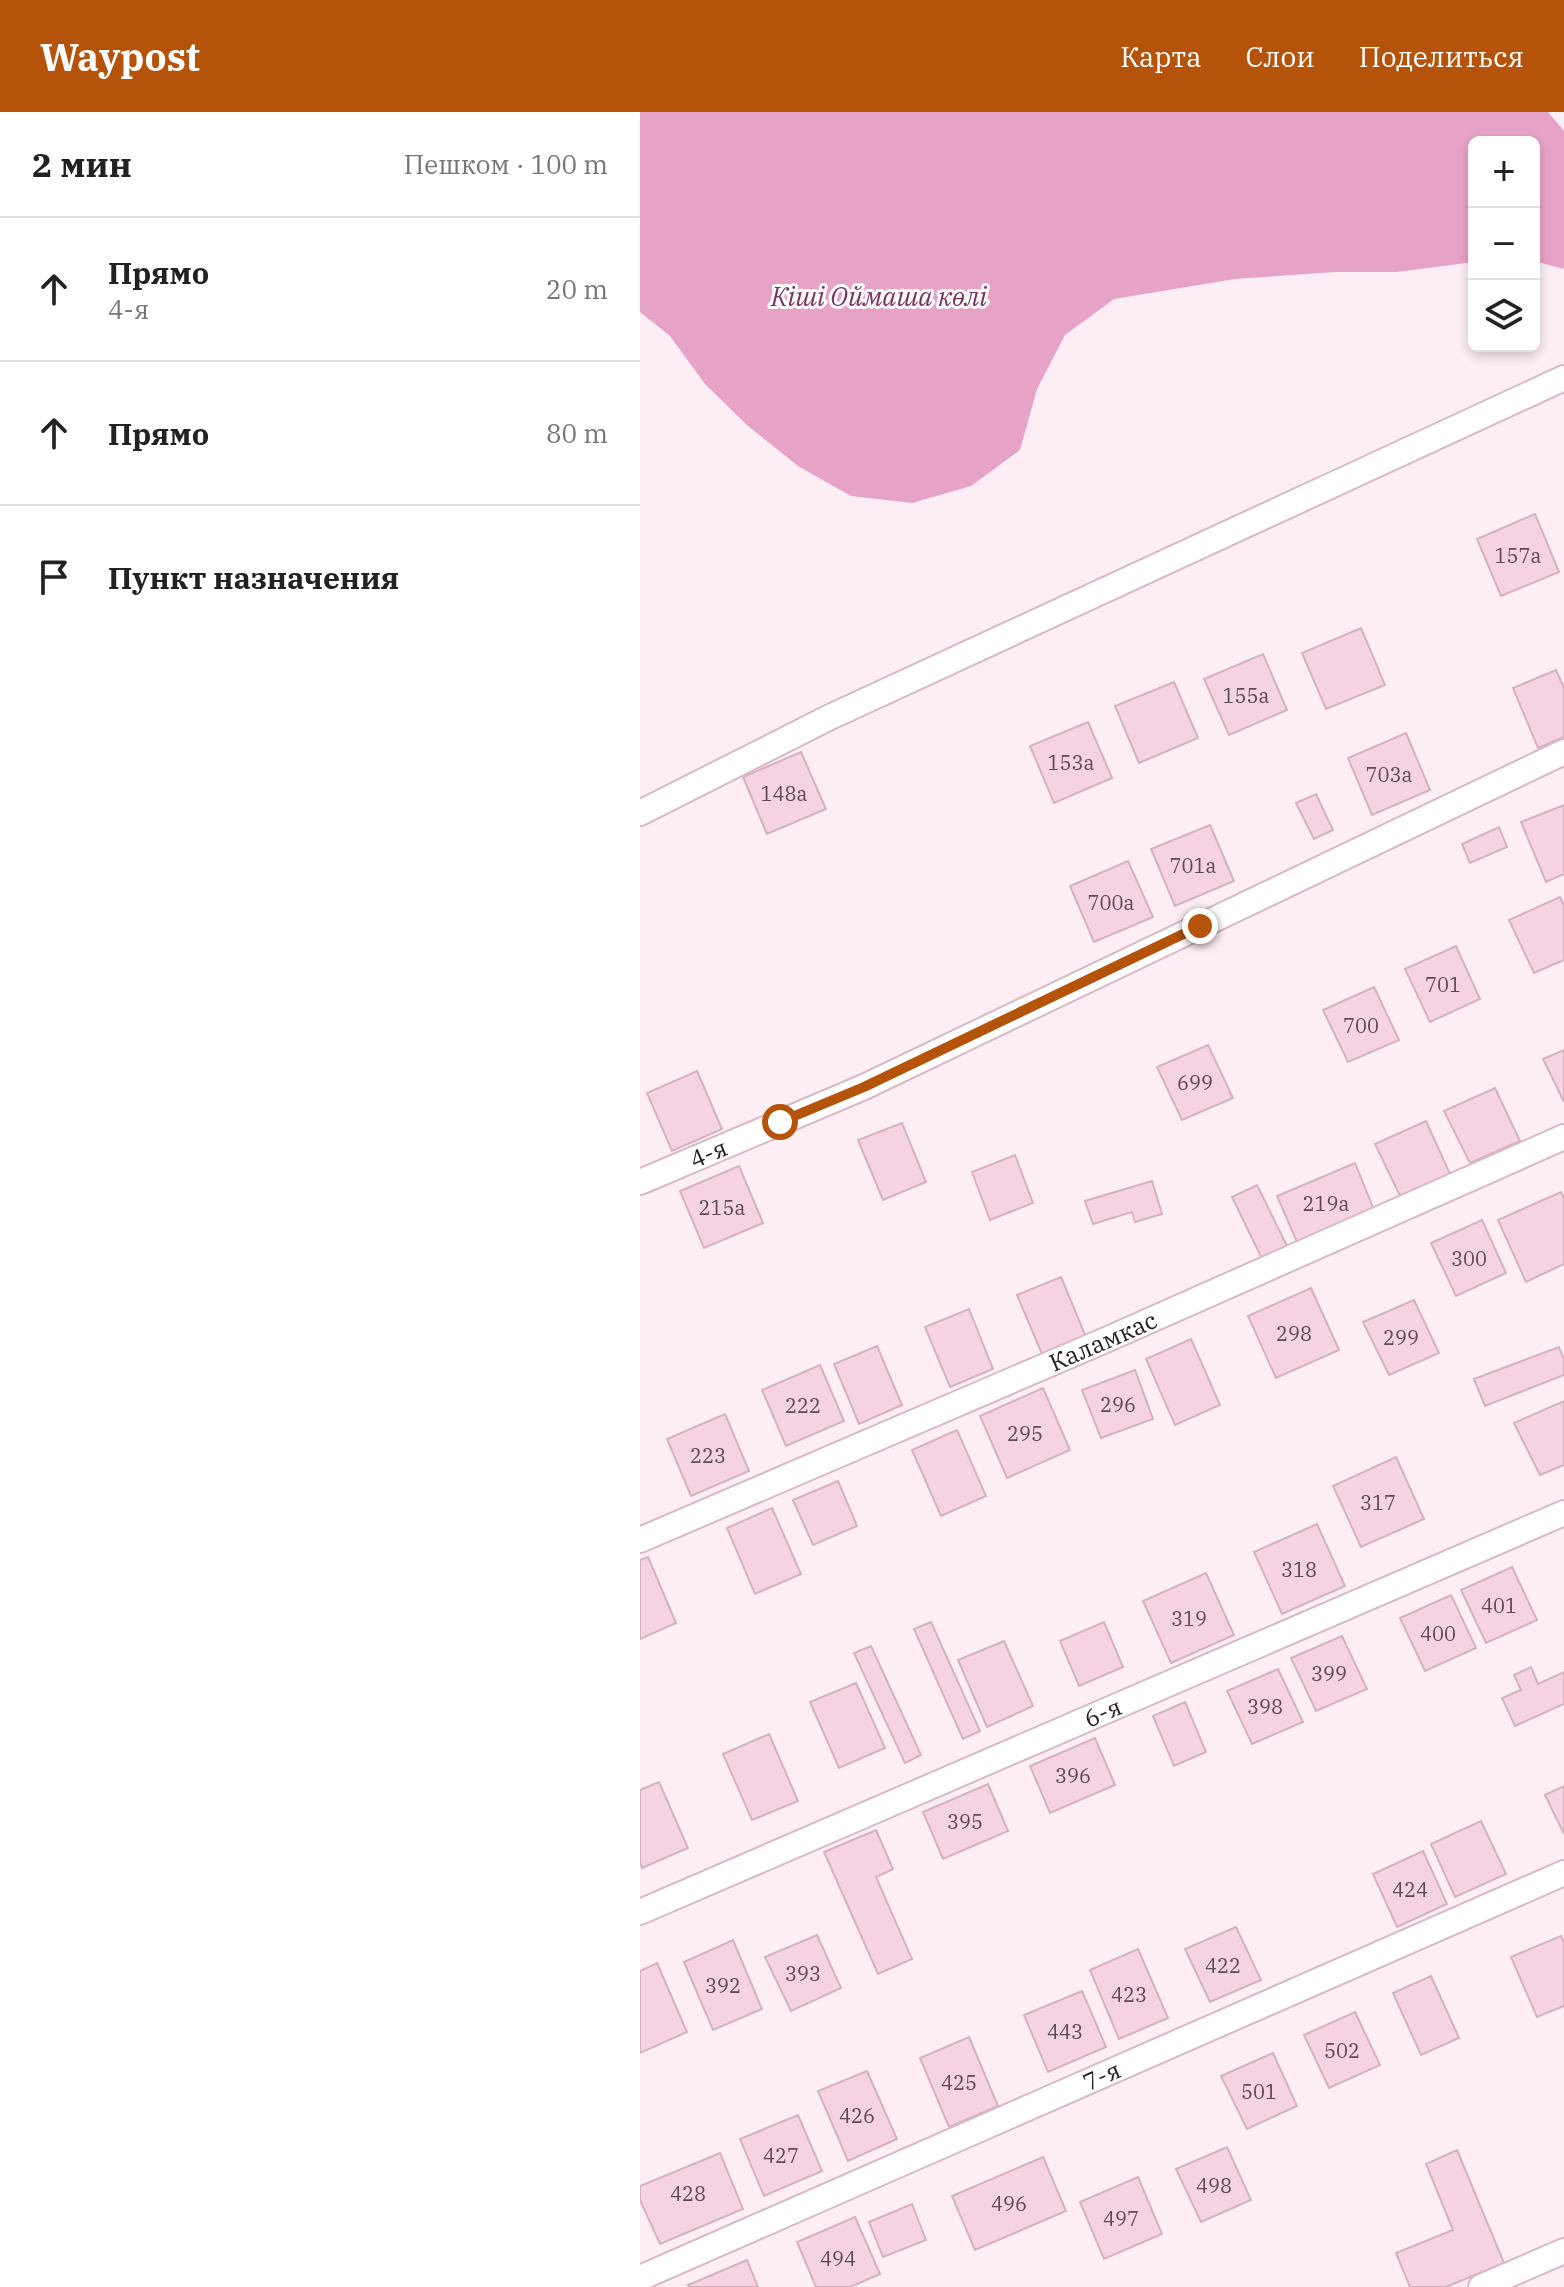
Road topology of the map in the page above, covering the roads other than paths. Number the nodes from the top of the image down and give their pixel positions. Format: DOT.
graph roads {
  1 [pos="1564,378"];
  2 [pos="1564,752"];
  3 [pos="640,813"];
  4 [pos="1564,1137"];
  5 [pos="640,1182"];
  6 [pos="1564,1513"];
  7 [pos="640,1540"];
  8 [pos="1564,1873"];
  9 [pos="640,1912"];
  10 [pos="1564,2251"];
  11 [pos="640,2278"];
  12 [pos="1481,2287"];
  1 -- 3 [label="street"];
  2 -- 5 [label="street, 4-я"];
  4 -- 7 [label="street, Каламкас"];
  6 -- 9 [label="street, 6-я"];
  8 -- 11 [label="street, 7-я"];
  10 -- 12 [label="street"];
}
